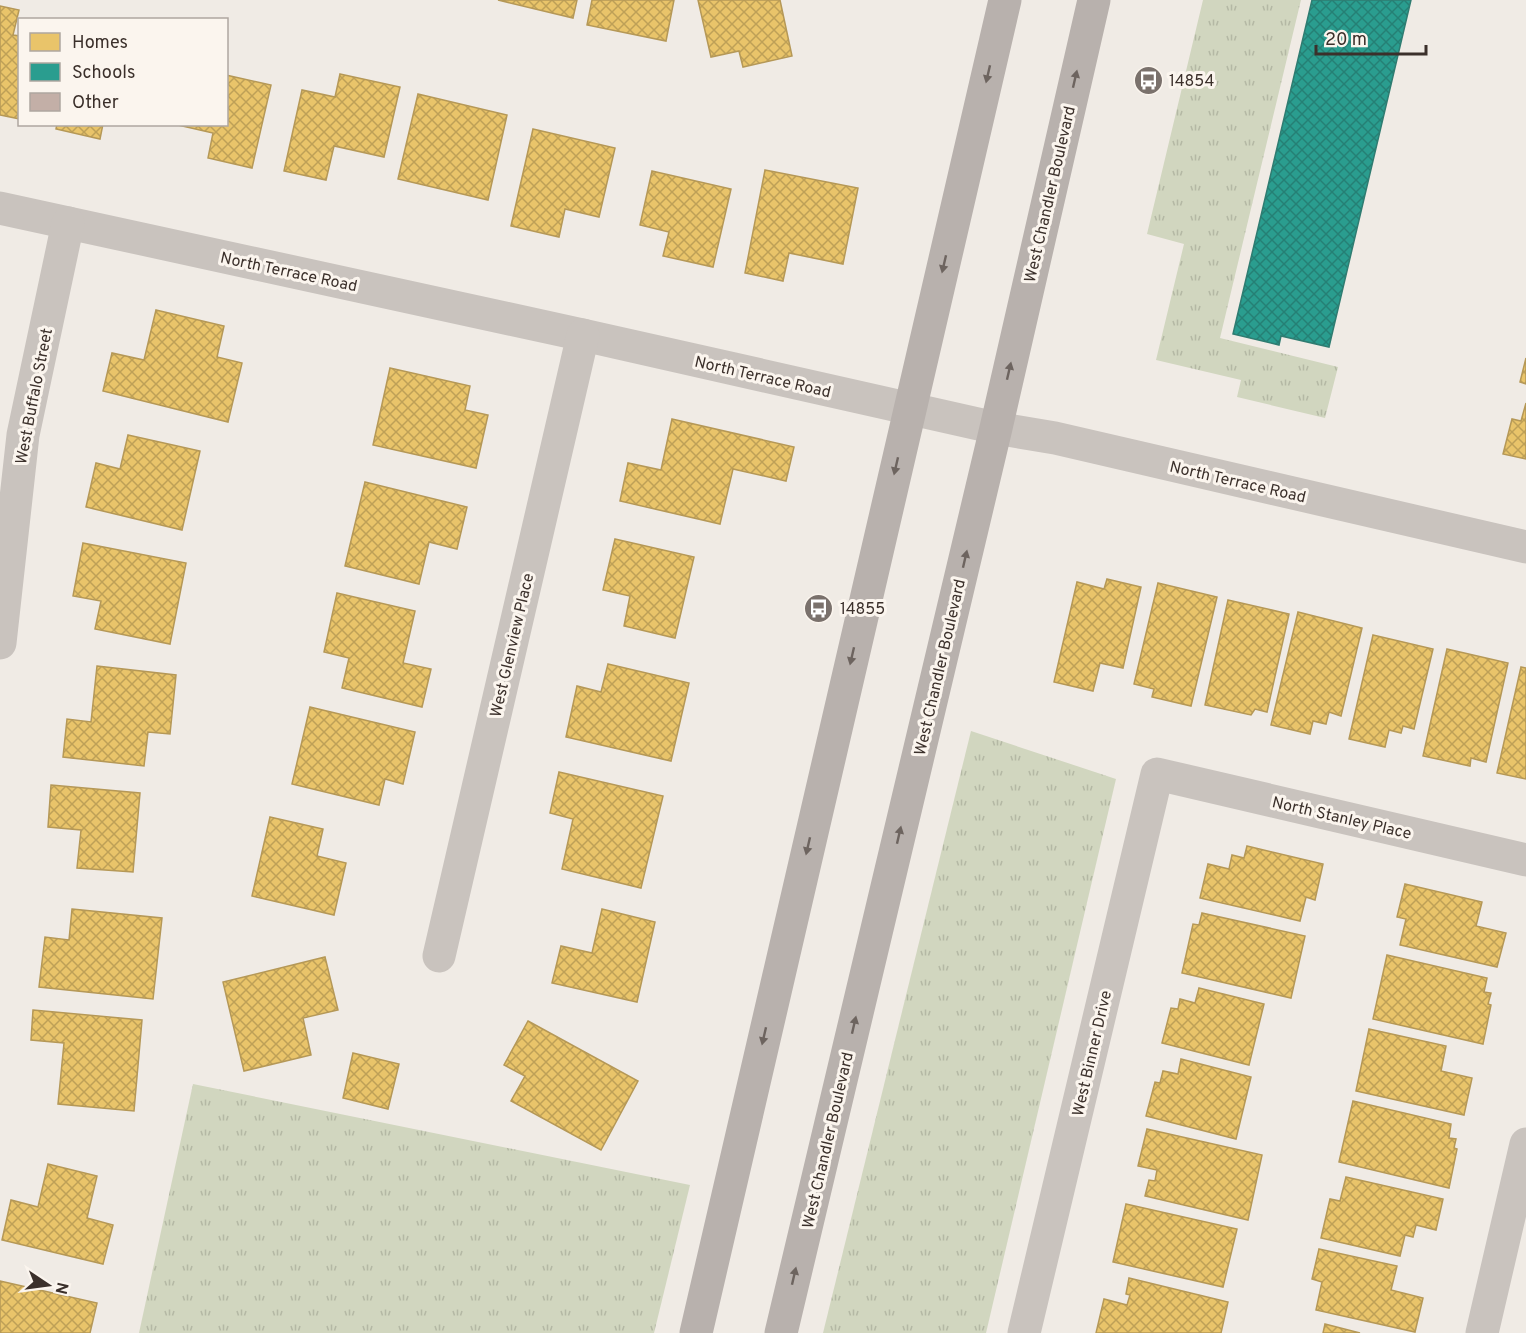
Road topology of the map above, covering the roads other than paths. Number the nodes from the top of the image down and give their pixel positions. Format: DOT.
graph roads {
  1 [pos="1005,0"];
  2 [pos="1094,0"];
  3 [pos="0,208"];
  4 [pos="69,223"];
  5 [pos="583,335"];
  6 [pos="910,410"];
  7 [pos="996,428"];
  8 [pos="1526,547"];
  9 [pos="0,643"];
  10 [pos="1157,774"];
  11 [pos="1526,860"];
  12 [pos="439,956"];
  13 [pos="1526,1144"];
  14 [pos="696,1333"];
  15 [pos="781,1333"];
  16 [pos="1024,1333"];
  17 [pos="1482,1333"];
  1 -- 6 [label="main road, one-way"];
  7 -- 2 [label="main road, West Chandler Boulevard, one-way"];
  3 -- 4 [label="street, North Terrace Road"];
  4 -- 5 [label="street, North Terrace Road"];
  4 -- 9 [label="street, West Buffalo Street"];
  5 -- 6 [label="street, North Terrace Road"];
  5 -- 12 [label="street, West Glenview Place"];
  6 -- 7 [label="street, North Terrace Road"];
  6 -- 14 [label="main road, one-way"];
  7 -- 8 [label="street, North Terrace Road"];
  15 -- 7 [label="main road, West Chandler Boulevard, one-way"];
  10 -- 11 [label="street, North Stanley Place"];
  10 -- 16 [label="street, West Binner Drive"];
  13 -- 17 [label="street"];
}
